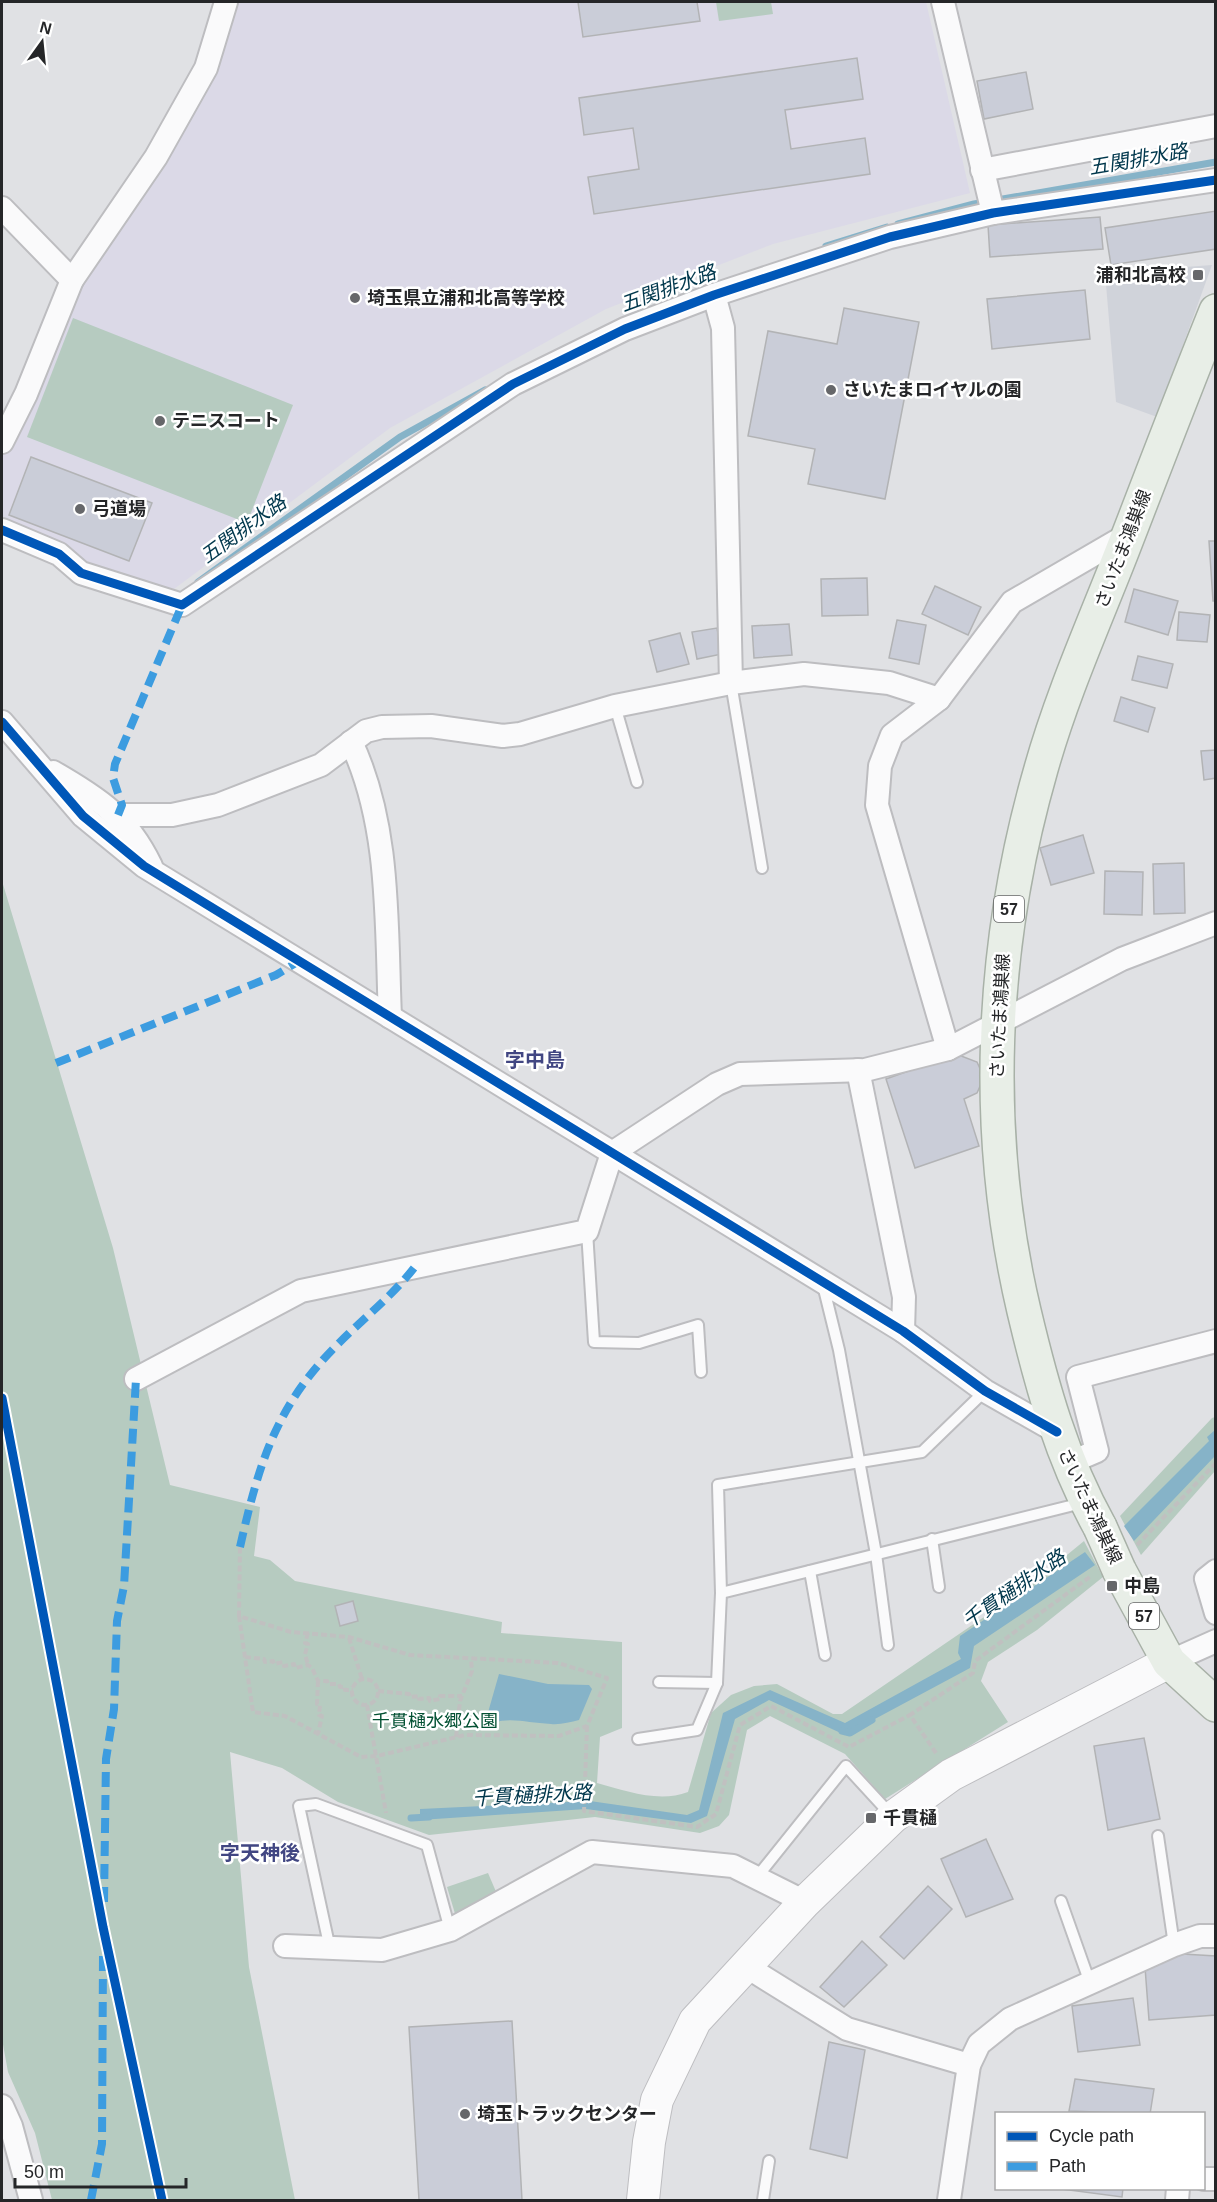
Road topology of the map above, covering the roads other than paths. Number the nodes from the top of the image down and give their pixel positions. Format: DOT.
graph roads {
  1 [pos="226,2"];
  2 [pos="943,2"];
  3 [pos="1215,126"];
  4 [pos="982,170"];
  5 [pos="1215,180"];
  6 [pos="2,208"];
  7 [pos="993,213"];
  8 [pos="72,280"];
  9 [pos="714,295"];
  10 [pos="1215,311"];
  11 [pos="1207,357"];
  12 [pos="2,442"];
  13 [pos="2,530"];
  14 [pos="1129,534"];
  15 [pos="731,683"];
  16 [pos="939,699"];
  17 [pos="615,706"];
  18 [pos="2,722"];
  19 [pos="351,742"];
  20 [pos="34,761"];
  21 [pos="637,783"];
  22 [pos="118,815"];
  23 [pos="762,868"];
  24 [pos="154,872"];
  25 [pos="1215,923"];
  26 [pos="390,1017"];
  27 [pos="997,1022"];
  28 [pos="948,1049"];
  29 [pos="858,1070"];
  30 [pos="612,1153"];
  31 [pos="587,1231"];
  32 [pos="822,1282"];
  33 [pos="903,1331"];
  34 [pos="1215,1341"];
  35 [pos="701,1372"];
  36 [pos="136,1379"];
  37 [pos="985,1391"];
  38 [pos="1056,1432"];
  39 [pos="857,1462"];
  40 [pos="1069,1463"];
  41 [pos="1093,1515"];
  42 [pos="932,1539"];
  43 [pos="876,1554"];
  44 [pos="810,1571"];
  45 [pos="1215,1571"];
  46 [pos="939,1587"];
  47 [pos="721,1593"];
  48 [pos="1215,1613"];
  49 [pos="1215,1641"];
  50 [pos="888,1644"];
  51 [pos="825,1655"];
  52 [pos="1169,1662"];
  53 [pos="659,1682"];
  54 [pos="717,1683"];
  55 [pos="1215,1705"];
  56 [pos="638,1739"];
  57 [pos="893,1816"];
  58 [pos="1158,1836"];
  59 [pos="757,1877"];
  60 [pos="1061,1901"];
  61 [pos="806,1902"];
  62 [pos="450,1930"];
  63 [pos="1215,1936"];
  64 [pos="1174,1945"];
  65 [pos="285,1946"];
  66 [pos="330,1949"];
  67 [pos="744,1965"];
  68 [pos="1090,1983"];
  69 [pos="969,2065"];
  70 [pos="2,2106"];
  71 [pos="769,2162"];
  72 [pos="31,2200"];
  73 [pos="643,2200"];
  74 [pos="763,2200"];
  75 [pos="949,2200"];
  1 -- 8 [label="street"];
  2 -- 4 [label="street"];
  3 -- 4 [label="street"];
  4 -- 7 [label="street"];
  5 -- 7 [label="street"];
  6 -- 8 [label="street"];
  7 -- 9 [label="street"];
  8 -- 12 [label="street"];
  9 -- 13 [label="street"];
  9 -- 15 [label="street"];
  10 -- 11 [label="main road, さいたま鴻巣線 / 57"];
  11 -- 14 [label="main road, さいたま鴻巣線 / 57"];
  14 -- 16 [label="street"];
  14 -- 27 [label="main road, さいたま鴻巣線 / 57"];
  15 -- 16 [label="street"];
  15 -- 17 [label="street"];
  15 -- 23 [label="lane"];
  16 -- 28 [label="street"];
  17 -- 19 [label="street"];
  17 -- 21 [label="lane"];
  18 -- 20 [label="street"];
  19 -- 22 [label="street"];
  19 -- 26 [label="street"];
  20 -- 22 [label="street"];
  20 -- 24 [label="street"];
  22 -- 24 [label="street"];
  24 -- 26 [label="street"];
  25 -- 27 [label="street"];
  26 -- 30 [label="street"];
  27 -- 28 [label="street"];
  27 -- 38 [label="main road, さいたま鴻巣線 / 57"];
  28 -- 29 [label="street"];
  29 -- 30 [label="street"];
  29 -- 33 [label="street"];
  30 -- 31 [label="street"];
  30 -- 32 [label="street"];
  31 -- 35 [label="lane"];
  31 -- 36 [label="street"];
  32 -- 33 [label="street"];
  32 -- 39 [label="lane"];
  33 -- 37 [label="street"];
  34 -- 40 [label="street"];
  37 -- 38 [label="street"];
  37 -- 39 [label="lane"];
  38 -- 40 [label="main road, さいたま鴻巣線 / 57"];
  39 -- 43 [label="lane"];
  39 -- 47 [label="lane"];
  40 -- 41 [label="main road, さいたま鴻巣線 / 57"];
  41 -- 42 [label="lane"];
  41 -- 52 [label="main road, さいたま鴻巣線 / 57, bridge"];
  42 -- 43 [label="lane"];
  42 -- 46 [label="lane"];
  43 -- 44 [label="lane"];
  43 -- 50 [label="lane"];
  44 -- 47 [label="lane"];
  44 -- 51 [label="lane"];
  45 -- 48 [label="street"];
  47 -- 54 [label="lane"];
  49 -- 52 [label="street"];
  52 -- 55 [label="main road, さいたま鴻巣線 / 57"];
  52 -- 57 [label="street"];
  53 -- 54 [label="lane"];
  54 -- 56 [label="lane"];
  57 -- 59 [label="lane"];
  57 -- 61 [label="street"];
  58 -- 64 [label="lane"];
  59 -- 61 [label="street"];
  59 -- 62 [label="street"];
  60 -- 68 [label="lane"];
  61 -- 67 [label="street"];
  62 -- 66 [label="street"];
  62 -- 66 [label="lane"];
  63 -- 64 [label="street"];
  64 -- 68 [label="street"];
  65 -- 66 [label="street"];
  67 -- 69 [label="street"];
  67 -- 73 [label="street"];
  68 -- 69 [label="street"];
  69 -- 75 [label="street"];
  70 -- 72 [label="street"];
  71 -- 74 [label="lane"];
}
